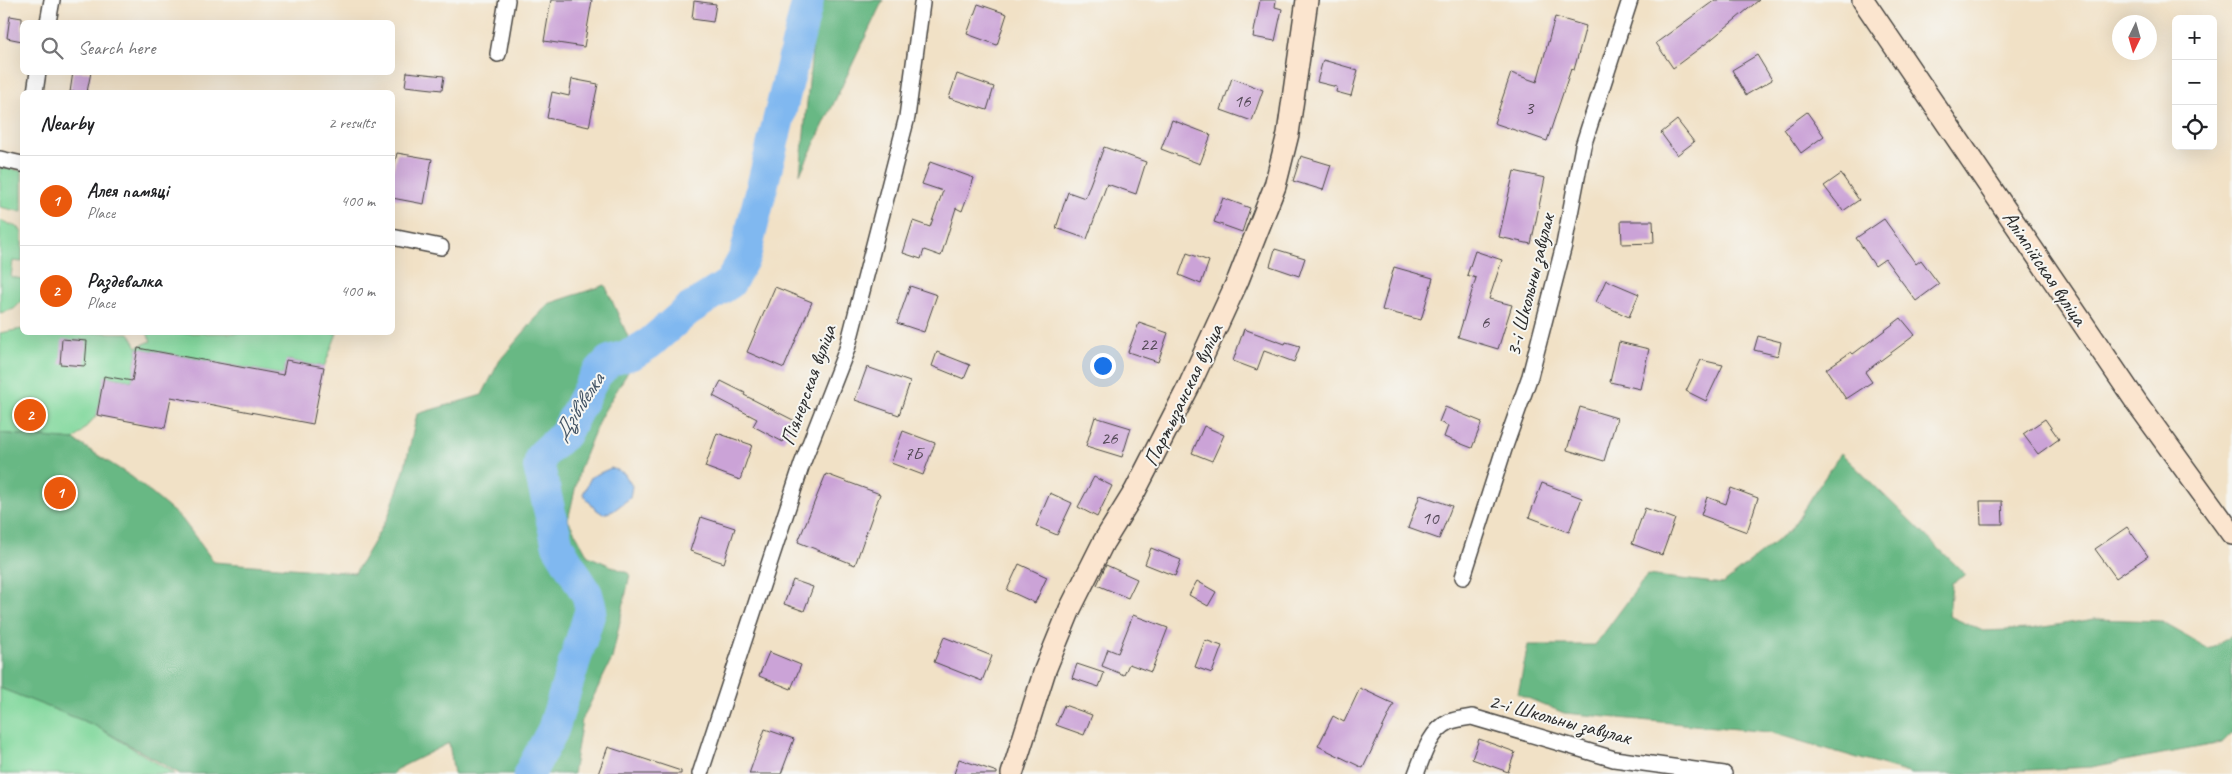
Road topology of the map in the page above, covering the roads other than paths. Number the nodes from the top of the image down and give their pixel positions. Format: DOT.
graph roads {
  1 [pos="52,0"];
  2 [pos="507,0"];
  3 [pos="1307,0"];
  4 [pos="1630,0"];
  5 [pos="1863,0"];
  6 [pos="922,3"];
  7 [pos="48,20"];
  8 [pos="498,54"];
  9 [pos="37,75"];
  10 [pos="34,90"];
  11 [pos="0,159"];
  12 [pos="20,161"];
  13 [pos="395,238"];
  14 [pos="441,247"];
  15 [pos="2232,534"];
  16 [pos="1463,578"];
  17 [pos="700,774"];
  18 [pos="1012,774"];
  19 [pos="1416,774"];
  20 [pos="1724,774"];
  1 -- 7 [label="street"];
  2 -- 8 [label="street"];
  3 -- 18 [label="street, Партызанская вуліца"];
  4 -- 16 [label="street, 3-і Школьны завулак"];
  5 -- 15 [label="street, Алімпійская вуліца"];
  6 -- 17 [label="street, Піянерская вуліца"];
  9 -- 10 [label="street"];
  11 -- 12 [label="street"];
  13 -- 14 [label="street"];
  19 -- 20 [label="street, 2-і Школьны завулак"];
}
